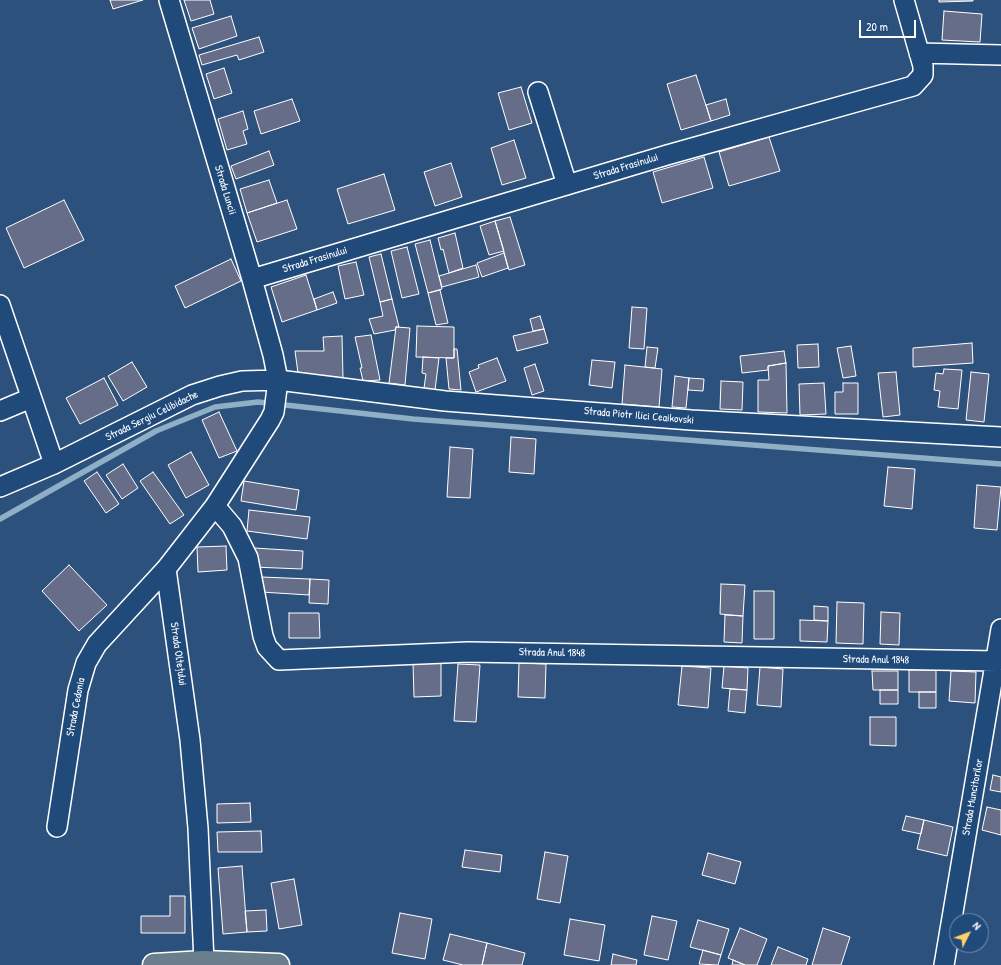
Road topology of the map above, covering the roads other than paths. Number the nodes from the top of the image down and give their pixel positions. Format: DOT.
graph roads {
  1 [pos="169,0"];
  2 [pos="904,0"];
  3 [pos="919,53"];
  4 [pos="1001,56"];
  5 [pos="538,92"];
  6 [pos="568,185"];
  7 [pos="252,279"];
  8 [pos="0,305"];
  9 [pos="7,350"];
  10 [pos="277,386"];
  11 [pos="31,398"];
  12 [pos="0,411"];
  13 [pos="1001,437"];
  14 [pos="54,464"];
  15 [pos="0,487"];
  16 [pos="215,506"];
  17 [pos="166,569"];
  18 [pos="1001,629"];
  19 [pos="997,661"];
  20 [pos="56,827"];
  21 [pos="204,962"];
  22 [pos="154,965"];
  23 [pos="278,965"];
  24 [pos="944,965"];
  1 -- 7 [label="street, Strada Luncii"];
  2 -- 3 [label="street, Strada Frasinului"];
  3 -- 4 [label="street"];
  3 -- 6 [label="street, Strada Frasinului"];
  5 -- 6 [label="street"];
  6 -- 7 [label="street, Strada Frasinului"];
  7 -- 10 [label="street, Strada Luncii"];
  8 -- 9 [label="street"];
  9 -- 11 [label="street"];
  10 -- 13 [label="street, Strada Piotr Ilici Ceaikovski"];
  10 -- 14 [label="street, Strada Sergiu Celibidache"];
  10 -- 16 [label="street"];
  11 -- 12 [label="street"];
  11 -- 14 [label="street"];
  14 -- 15 [label="street, Strada Sergiu Celibidache"];
  16 -- 17 [label="street"];
  16 -- 19 [label="street, Strada Anul 1848"];
  17 -- 20 [label="street, Strada Cedonia"];
  17 -- 21 [label="street, Strada Oltețului"];
  18 -- 19 [label="street, Strada Muncitorilor"];
  19 -- 24 [label="street, Strada Muncitorilor"];
  21 -- 22 [label="main road"];
  21 -- 23 [label="main road"];
}
